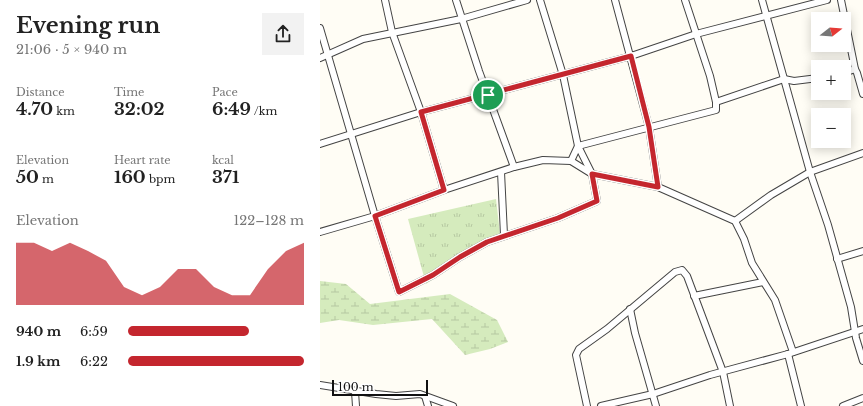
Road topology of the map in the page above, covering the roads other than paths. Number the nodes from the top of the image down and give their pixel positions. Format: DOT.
graph roads {
  1 [pos="456,0"];
  2 [pos="527,0"];
  3 [pos="540,0"];
  4 [pos="616,0"];
  5 [pos="685,0"];
  6 [pos="762,0"];
  7 [pos="827,0"];
  8 [pos="841,0"];
  9 [pos="386,1"];
  10 [pos="767,16"];
  11 [pos="461,19"];
  12 [pos="320,28"];
  13 [pos="392,32"];
  14 [pos="696,34"];
  15 [pos="328,56"];
  16 [pos="631,56"];
  17 [pos="320,58"];
  18 [pos="858,71"];
  19 [pos="563,75"];
  20 [pos="784,79"];
  21 [pos="811,79"];
  22 [pos="863,94"];
  23 [pos="488,95"];
  24 [pos="716,102"];
  25 [pos="421,112"];
  26 [pos="649,127"];
  27 [pos="352,134"];
  28 [pos="320,144"];
  29 [pos="578,146"];
  30 [pos="863,153"];
  31 [pos="571,161"];
  32 [pos="514,167"];
  33 [pos="501,172"];
  34 [pos="810,172"];
  35 [pos="592,174"];
  36 [pos="658,187"];
  37 [pos="444,190"];
  38 [pos="375,216"];
  39 [pos="736,221"];
  40 [pos="320,232"];
  41 [pos="504,235"];
  42 [pos="863,251"];
  43 [pos="837,259"];
  44 [pos="763,282"];
  45 [pos="694,296"];
  46 [pos="630,308"];
  47 [pos="863,329"];
  48 [pos="856,331"];
  49 [pos="791,353"];
  50 [pos="863,361"];
  51 [pos="723,372"];
  52 [pos="320,385"];
  53 [pos="355,392"];
  54 [pos="653,394"];
  55 [pos="425,396"];
  56 [pos="863,398"];
  57 [pos="356,406"];
  58 [pos="428,406"];
  59 [pos="453,406"];
  60 [pos="587,406"];
  61 [pos="601,406"];
  62 [pos="656,406"];
  63 [pos="730,406"];
  64 [pos="801,406"];
  65 [pos="843,406"];
  1 -- 11 [label="street"];
  2 -- 11 [label="street"];
  3 -- 19 [label="street"];
  4 -- 16 [label="street"];
  5 -- 14 [label="street"];
  6 -- 10 [label="street"];
  7 -- 10 [label="street"];
  8 -- 18 [label="street"];
  9 -- 13 [label="street"];
  10 -- 14 [label="street"];
  10 -- 20 [label="street"];
  11 -- 13 [label="street"];
  11 -- 23 [label="street"];
  12 -- 15 [label="street"];
  13 -- 15 [label="street"];
  13 -- 25 [label="street"];
  14 -- 16 [label="street"];
  14 -- 24 [label="street"];
  15 -- 17 [label="street"];
  15 -- 27 [label="street"];
  16 -- 19 [label="street"];
  16 -- 26 [label="street"];
  18 -- 22 [label="street"];
  19 -- 23 [label="street"];
  19 -- 29 [label="street"];
  20 -- 21 [label="street"];
  20 -- 24 [label="street"];
  20 -- 34 [label="street"];
  23 -- 25 [label="street"];
  23 -- 32 [label="street"];
  24 -- 26 [label="street"];
  25 -- 27 [label="street"];
  25 -- 37 [label="street"];
  26 -- 29 [label="street"];
  26 -- 36 [label="street"];
  27 -- 28 [label="street"];
  27 -- 38 [label="street"];
  29 -- 31 [label="street"];
  29 -- 35 [label="street"];
  30 -- 34 [label="street"];
  31 -- 32 [label="street"];
  31 -- 35 [label="street"];
  32 -- 33 [label="street"];
  33 -- 37 [label="street"];
  33 -- 41 [label="street"];
  34 -- 39 [label="street"];
  34 -- 43 [label="street"];
  35 -- 36 [label="street"];
  35 -- 41 [label="street"];
  36 -- 39 [label="street"];
  37 -- 38 [label="street"];
  38 -- 40 [label="street"];
  38 -- 41 [label="street"];
  39 -- 44 [label="street"];
  42 -- 43 [label="street"];
  43 -- 48 [label="street"];
  44 -- 45 [label="street"];
  44 -- 49 [label="street"];
  45 -- 46 [label="street"];
  45 -- 51 [label="street"];
  46 -- 54 [label="street"];
  46 -- 60 [label="street"];
  47 -- 48 [label="street"];
  48 -- 49 [label="street"];
  48 -- 50 [label="street"];
  49 -- 51 [label="street"];
  49 -- 64 [label="street"];
  51 -- 54 [label="street"];
  51 -- 63 [label="street"];
  52 -- 53 [label="street"];
  53 -- 55 [label="street"];
  53 -- 57 [label="street"];
  54 -- 61 [label="street"];
  54 -- 62 [label="street"];
  55 -- 58 [label="street"];
  55 -- 59 [label="street"];
  56 -- 65 [label="street"];
}
